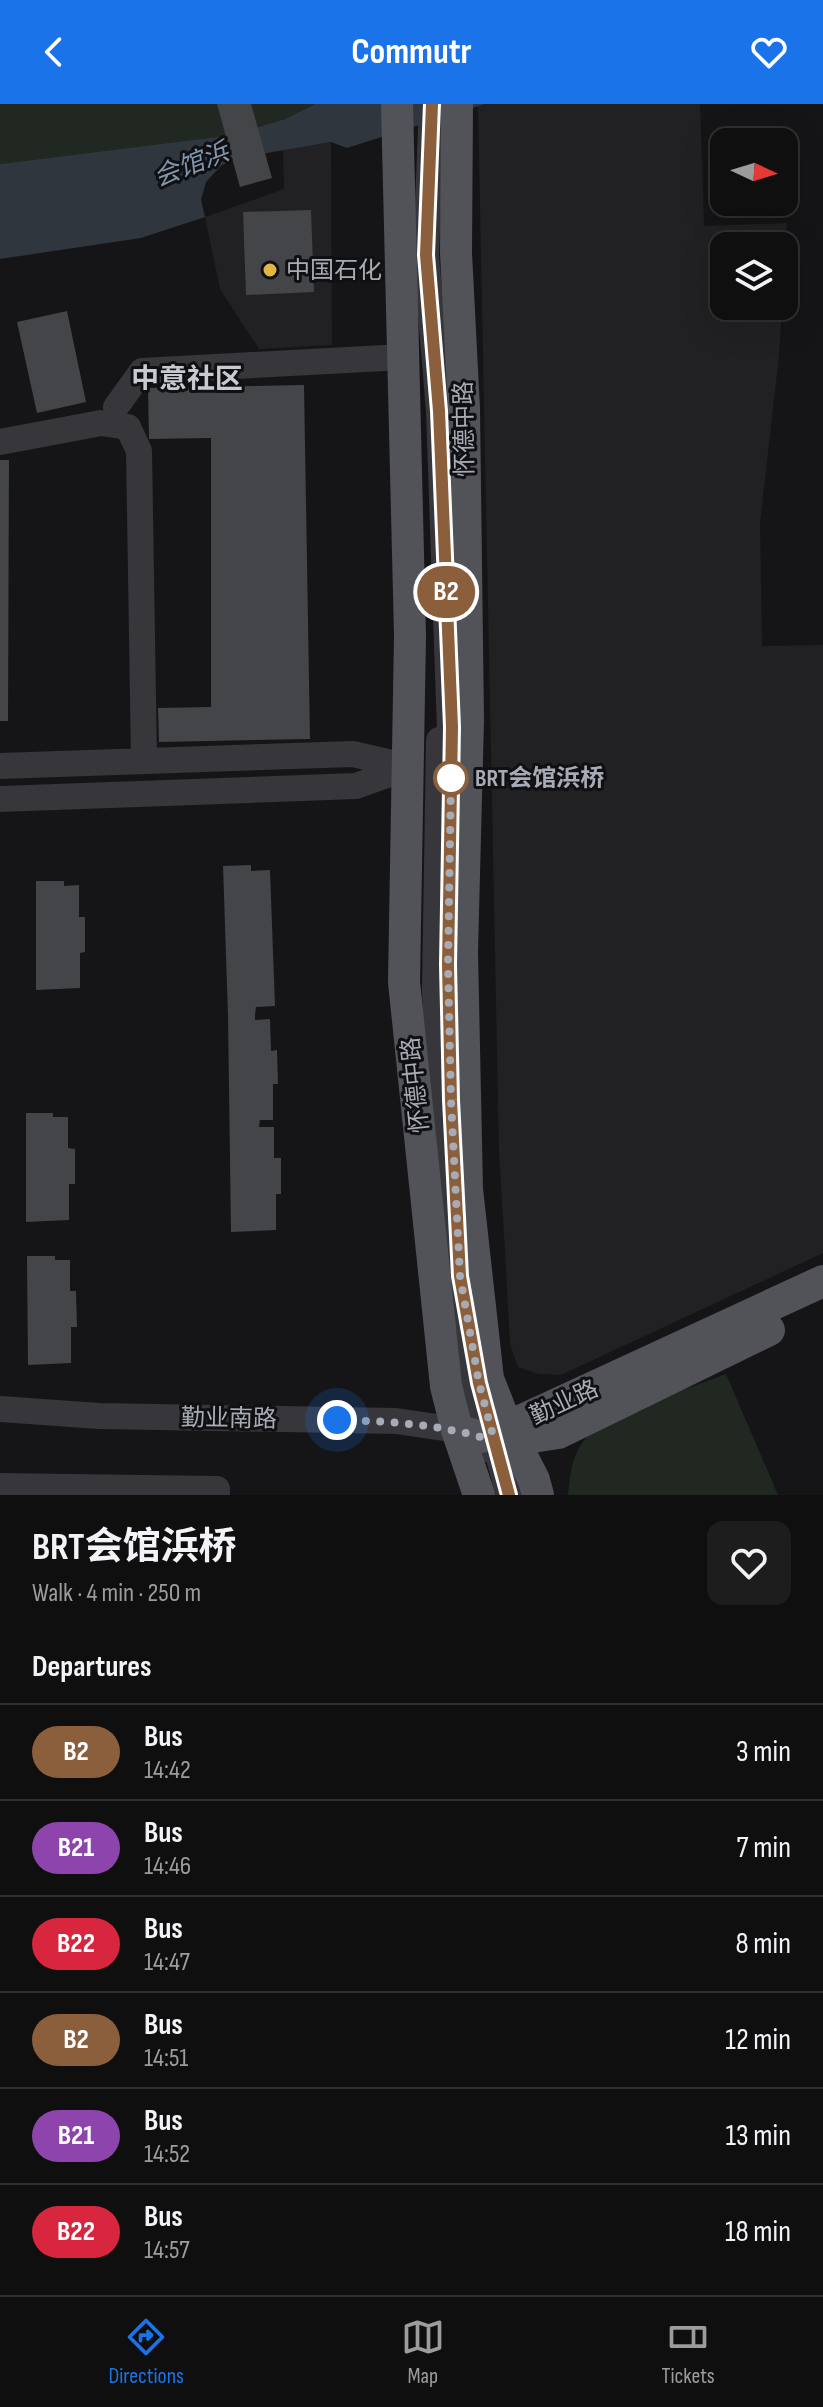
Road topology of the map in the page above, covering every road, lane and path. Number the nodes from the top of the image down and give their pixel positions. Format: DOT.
graph roads {
  1 [pos="397,104"];
  2 [pos="415,104"];
  3 [pos="432,121"];
  4 [pos="403,357"];
  5 [pos="116,407"];
  6 [pos="0,442"];
  7 [pos="144,761"];
  8 [pos="0,766"];
  9 [pos="409,767"];
  10 [pos="0,799"];
  11 [pos="823,1281"];
  12 [pos="803,1306"];
  13 [pos="0,1409"];
  14 [pos="490,1436"];
  15 [pos="0,1486"];
  16 [pos="217,1495"];
  17 [pos="479,1495"];
  18 [pos="496,1495"];
  19 [pos="509,1495"];
  20 [pos="538,1495"];
  1 -- 3 [label="main road"];
  2 -- 3 [label="street"];
  3 -- 4 [label="main road, 怀德中路"];
  3 -- 14 [label="main road, 怀德中路"];
  3 -- 14 [label="street"];
  4 -- 5 [label="street"];
  4 -- 9 [label="main road, 怀德中路"];
  6 -- 7 [label="street"];
  7 -- 8 [label="street"];
  7 -- 9 [label="street"];
  9 -- 10 [label="street"];
  9 -- 14 [label="main road, 怀德中路"];
  11 -- 12 [label="main road, 勤业路"];
  12 -- 14 [label="main road, 勤业路"];
  13 -- 14 [label="street, 勤业南路"];
  14 -- 17 [label="main road, 怀德中路"];
  14 -- 18 [label="street"];
  14 -- 19 [label="street"];
  14 -- 20 [label="main road, 怀德中路"];
  15 -- 16 [label="street"];
}
